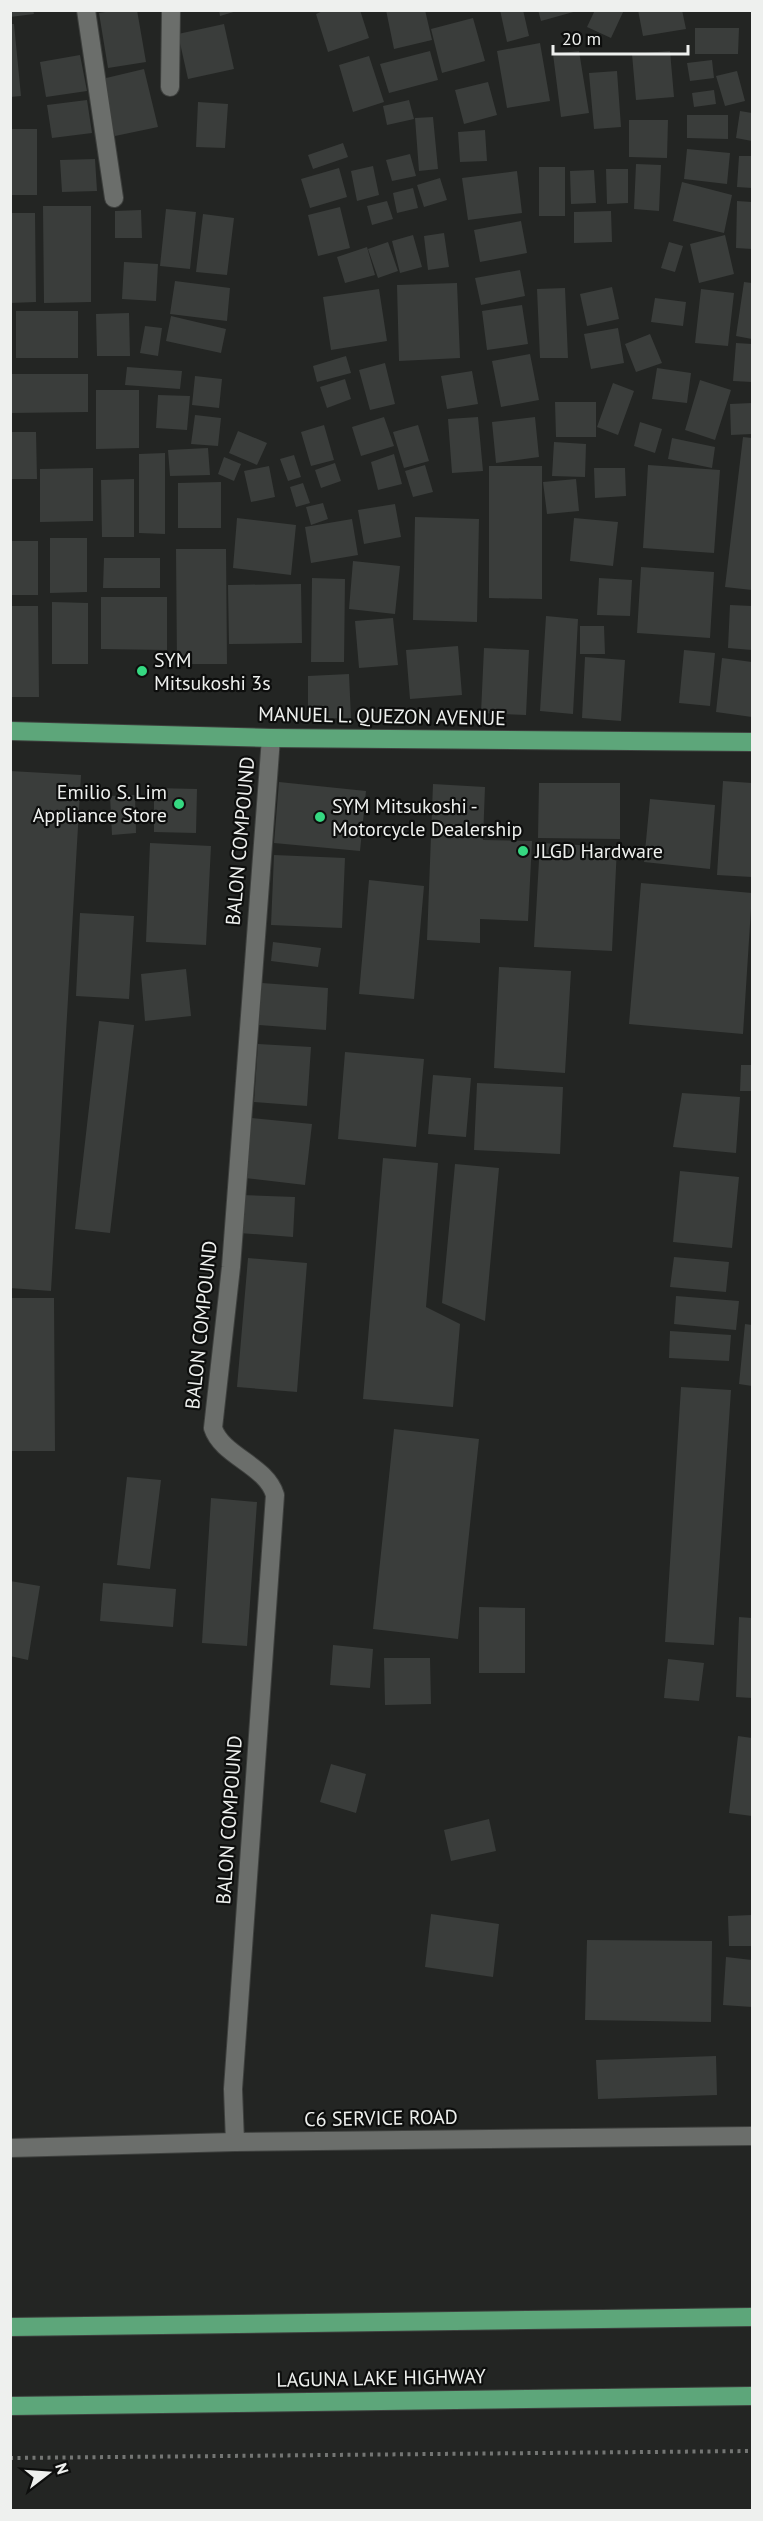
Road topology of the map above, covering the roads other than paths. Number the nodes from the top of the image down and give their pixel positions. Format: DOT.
graph roads {
  1 [pos="87,10"];
  2 [pos="171,10"];
  3 [pos="170,87"];
  4 [pos="114,198"];
  5 [pos="10,731"];
  6 [pos="271,738"];
  7 [pos="753,742"];
  8 [pos="753,2136"];
  9 [pos="235,2142"];
  10 [pos="10,2148"];
  11 [pos="753,2317"];
  12 [pos="10,2327"];
  13 [pos="753,2396"];
  14 [pos="10,2406"];
  1 -- 4 [label="street"];
  2 -- 3 [label="street"];
  5 -- 6 [label="main road, MANUEL L. QUEZON AVENUE"];
  6 -- 7 [label="main road, MANUEL L. QUEZON AVENUE"];
  6 -- 9 [label="street, BALON COMPOUND"];
  8 -- 9 [label="street, C6 SERVICE ROAD"];
  9 -- 10 [label="street, C6 SERVICE ROAD"];
  11 -- 12 [label="main road"];
  13 -- 14 [label="main road, LAGUNA LAKE HIGHWAY"];
}
